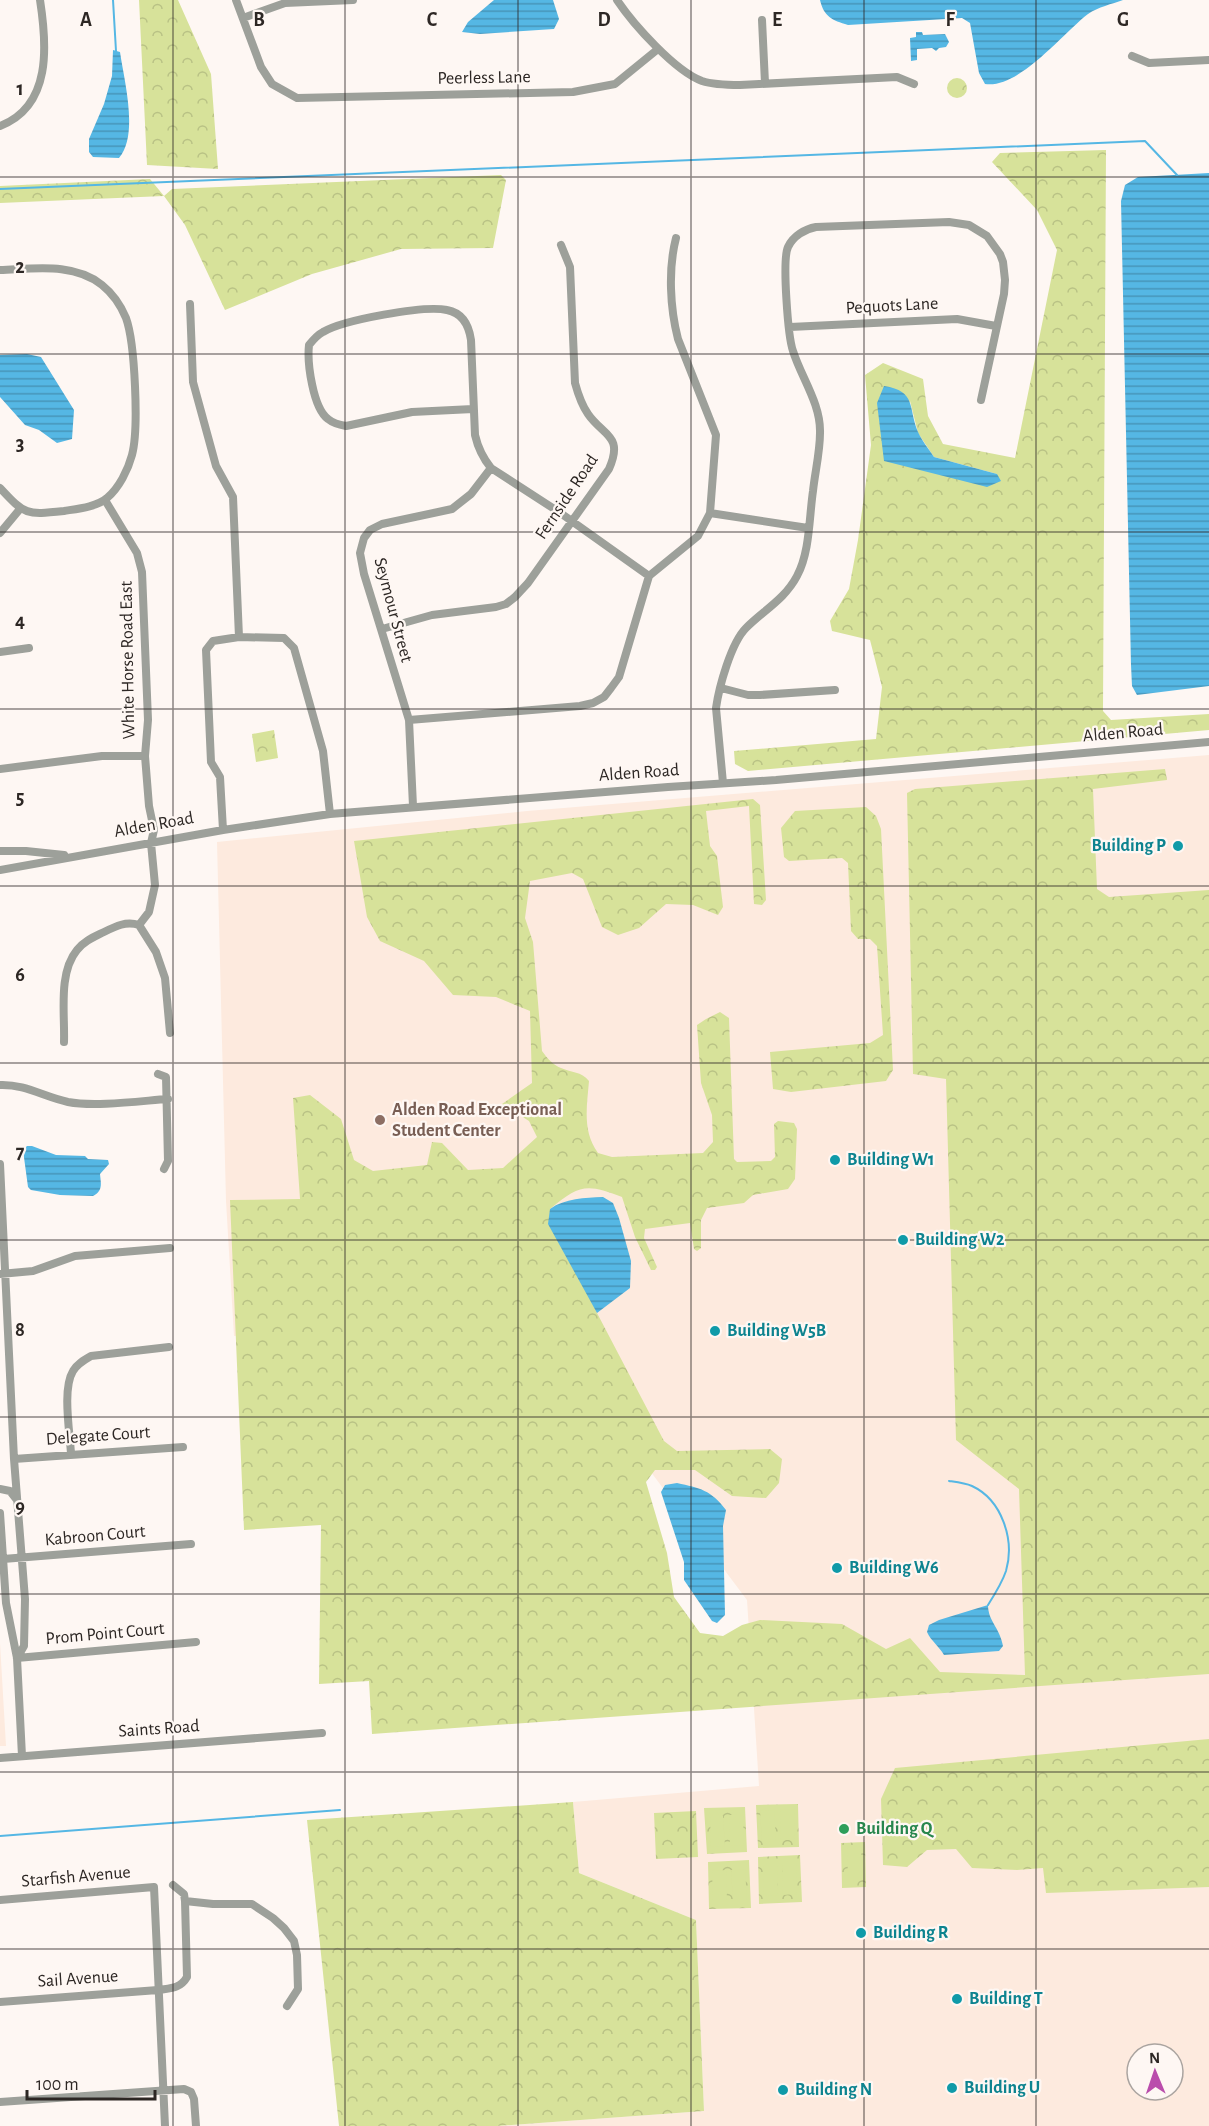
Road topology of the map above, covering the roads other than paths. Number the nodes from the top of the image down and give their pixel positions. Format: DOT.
graph roads {
  1 [pos="40,0"];
  2 [pos="236,0"];
  3 [pos="353,0"];
  4 [pos="616,0"];
  5 [pos="243,18"];
  6 [pos="762,20"];
  7 [pos="658,49"];
  8 [pos="1132,56"];
  9 [pos="1209,60"];
  10 [pos="765,83"];
  11 [pos="914,84"];
  12 [pos="0,126"];
  13 [pos="676,238"];
  14 [pos="561,245"];
  15 [pos="0,270"];
  16 [pos="190,303"];
  17 [pos="996,326"];
  18 [pos="790,327"];
  19 [pos="981,400"];
  20 [pos="473,409"];
  21 [pos="491,468"];
  22 [pos="0,488"];
  23 [pos="105,500"];
  24 [pos="20,509"];
  25 [pos="710,513"];
  26 [pos="571,521"];
  27 [pos="808,528"];
  28 [pos="0,533"];
  29 [pos="649,576"];
  30 [pos="382,629"];
  31 [pos="239,637"];
  32 [pos="29,648"];
  33 [pos="0,652"];
  34 [pos="722,688"];
  35 [pos="835,690"];
  36 [pos="409,720"];
  37 [pos="1209,742"];
  38 [pos="145,756"];
  39 [pos="0,769"];
  40 [pos="723,783"];
  41 [pos="413,806"];
  42 [pos="330,814"];
  43 [pos="223,830"];
  44 [pos="151,843"];
  45 [pos="0,851"];
  46 [pos="73,856"];
  47 [pos="0,870"];
  48 [pos="139,925"];
  49 [pos="170,1033"];
  50 [pos="64,1041"];
  51 [pos="158,1074"];
  52 [pos="0,1085"];
  53 [pos="168,1100"];
  54 [pos="0,1164"];
  55 [pos="164,1169"];
  56 [pos="170,1248"];
  57 [pos="3,1274"];
  58 [pos="169,1347"];
  59 [pos="183,1447"];
  60 [pos="71,1454"];
  61 [pos="14,1459"];
  62 [pos="0,1490"];
  63 [pos="17,1500"];
  64 [pos="0,1514"];
  65 [pos="191,1544"];
  66 [pos="3,1559"];
  67 [pos="21,1559"];
  68 [pos="196,1642"];
  69 [pos="17,1658"];
  70 [pos="321,1733"];
  71 [pos="22,1756"];
  72 [pos="0,1758"];
  73 [pos="173,1885"];
  74 [pos="0,1900"];
  75 [pos="185,1901"];
  76 [pos="158,1990"];
  77 [pos="0,2002"];
  78 [pos="287,2006"];
  79 [pos="163,2090"];
  80 [pos="0,2102"];
  81 [pos="165,2126"];
  82 [pos="196,2126"];
  1 -- 12 [label="street"];
  2 -- 5 [label="street"];
  3 -- 5 [label="street"];
  4 -- 7 [label="street"];
  5 -- 7 [label="street, Peerless Lane"];
  6 -- 10 [label="street"];
  7 -- 10 [label="street"];
  8 -- 9 [label="street"];
  10 -- 11 [label="street"];
  13 -- 25 [label="street"];
  14 -- 26 [label="street, Fernside Road"];
  15 -- 23 [label="street"];
  16 -- 31 [label="street"];
  17 -- 18 [label="street, Pequots Lane"];
  17 -- 18 [label="street"];
  17 -- 19 [label="street"];
  18 -- 27 [label="street"];
  20 -- 20 [label="street"];
  20 -- 21 [label="street"];
  21 -- 26 [label="street"];
  21 -- 30 [label="street, Seymour Street"];
  22 -- 24 [label="street"];
  23 -- 24 [label="street"];
  23 -- 38 [label="street, White Horse Road East"];
  24 -- 28 [label="street"];
  25 -- 27 [label="street"];
  25 -- 29 [label="street"];
  26 -- 29 [label="street"];
  26 -- 30 [label="street, Fernside Road"];
  27 -- 34 [label="street"];
  29 -- 36 [label="street"];
  30 -- 36 [label="street, Seymour Street"];
  31 -- 42 [label="street"];
  31 -- 43 [label="street"];
  32 -- 33 [label="street"];
  34 -- 35 [label="street"];
  34 -- 40 [label="street"];
  36 -- 41 [label="street, Seymour Street"];
  37 -- 40 [label="street, Alden Road"];
  38 -- 39 [label="street"];
  38 -- 44 [label="street, White Horse Road East"];
  40 -- 41 [label="street, Alden Road"];
  41 -- 42 [label="street, Alden Road"];
  42 -- 43 [label="street, Alden Road"];
  43 -- 44 [label="street, Alden Road"];
  44 -- 46 [label="street, Alden Road"];
  44 -- 48 [label="street, White Horse Road East"];
  45 -- 46 [label="street, Alden Road"];
  46 -- 47 [label="street, Alden Road"];
  48 -- 49 [label="street"];
  48 -- 50 [label="street"];
  51 -- 53 [label="street"];
  52 -- 53 [label="street"];
  53 -- 55 [label="street"];
  54 -- 57 [label="street"];
  56 -- 57 [label="street"];
  57 -- 61 [label="street"];
  58 -- 60 [label="street"];
  59 -- 60 [label="street, Delegate Court"];
  60 -- 61 [label="street, Delegate Court"];
  61 -- 63 [label="street"];
  62 -- 63 [label="street"];
  63 -- 67 [label="street"];
  64 -- 66 [label="street"];
  65 -- 67 [label="street, Kabroon Court"];
  66 -- 67 [label="street, Kabroon Court"];
  66 -- 69 [label="street"];
  67 -- 69 [label="street"];
  68 -- 69 [label="street, Prom Point Court"];
  69 -- 71 [label="street"];
  70 -- 71 [label="street, Saints Road"];
  71 -- 72 [label="street, Saints Road"];
  73 -- 75 [label="street"];
  74 -- 76 [label="street, Starfish Avenue"];
  75 -- 76 [label="street, Sail Avenue"];
  75 -- 78 [label="street"];
  76 -- 77 [label="street, Sail Avenue"];
  76 -- 79 [label="street"];
  79 -- 80 [label="street"];
  79 -- 81 [label="street"];
  79 -- 82 [label="street"];
}
